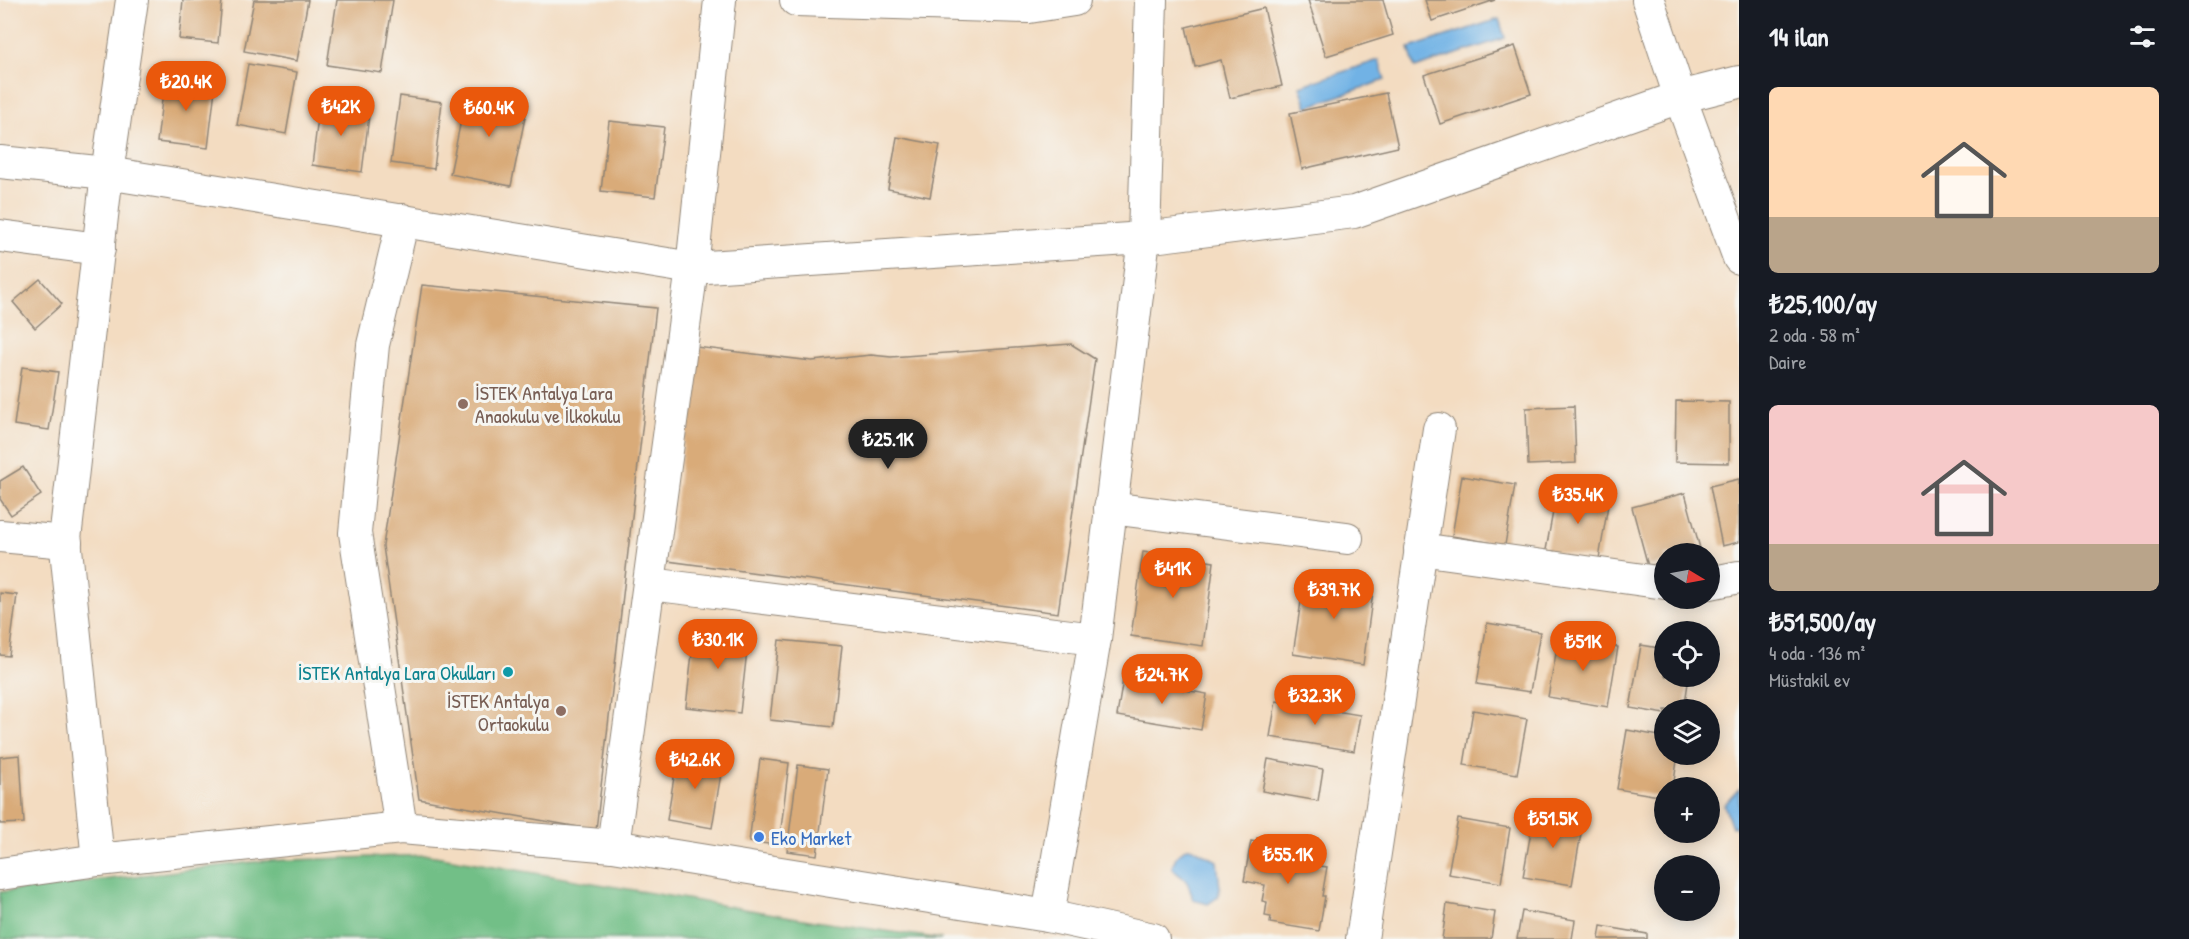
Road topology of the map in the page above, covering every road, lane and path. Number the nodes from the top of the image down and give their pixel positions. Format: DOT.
graph roads {
  1 [pos="132,0"];
  2 [pos="720,0"];
  3 [pos="796,0"];
  4 [pos="1074,0"];
  5 [pos="1151,0"];
  6 [pos="1648,0"];
  7 [pos="1739,82"];
  8 [pos="1680,97"];
  9 [pos="0,162"];
  10 [pos="107,173"];
  11 [pos="403,220"];
  12 [pos="0,236"];
  13 [pos="1144,238"];
  14 [pos="99,249"];
  15 [pos="1739,258"];
  16 [pos="692,268"];
  17 [pos="1438,429"];
  18 [pos="1110,508"];
  19 [pos="0,536"];
  20 [pos="1347,538"];
  21 [pos="66,542"];
  22 [pos="1420,549"];
  23 [pos="1739,578"];
  24 [pos="1654,581"];
  25 [pos="1720,581"];
  26 [pos="650,584"];
  27 [pos="1095,639"];
  28 [pos="400,828"];
  29 [pos="613,846"];
  30 [pos="98,861"];
  31 [pos="0,874"];
  32 [pos="1048,916"];
  33 [pos="1153,939"];
  34 [pos="1362,939"];
  1 -- 10 [label="street"];
  2 -- 16 [label="street"];
  3 -- 4 [label="street"];
  5 -- 13 [label="street"];
  6 -- 8 [label="street"];
  7 -- 8 [label="street"];
  8 -- 13 [label="street"];
  8 -- 15 [label="street"];
  9 -- 10 [label="street"];
  10 -- 11 [label="street"];
  10 -- 14 [label="street"];
  11 -- 16 [label="street"];
  11 -- 28 [label="street"];
  12 -- 14 [label="street"];
  13 -- 16 [label="street"];
  13 -- 18 [label="street"];
  14 -- 21 [label="street"];
  16 -- 26 [label="street"];
  17 -- 22 [label="street"];
  18 -- 20 [label="street"];
  18 -- 27 [label="street"];
  19 -- 21 [label="street"];
  21 -- 30 [label="street"];
  22 -- 24 [label="street"];
  22 -- 34 [label="street"];
  23 -- 25 [label="street"];
  26 -- 27 [label="street"];
  26 -- 29 [label="street"];
  27 -- 32 [label="street"];
  28 -- 29 [label="street"];
  28 -- 30 [label="street"];
  29 -- 32 [label="street"];
  30 -- 31 [label="street"];
  32 -- 33 [label="street"];
}
